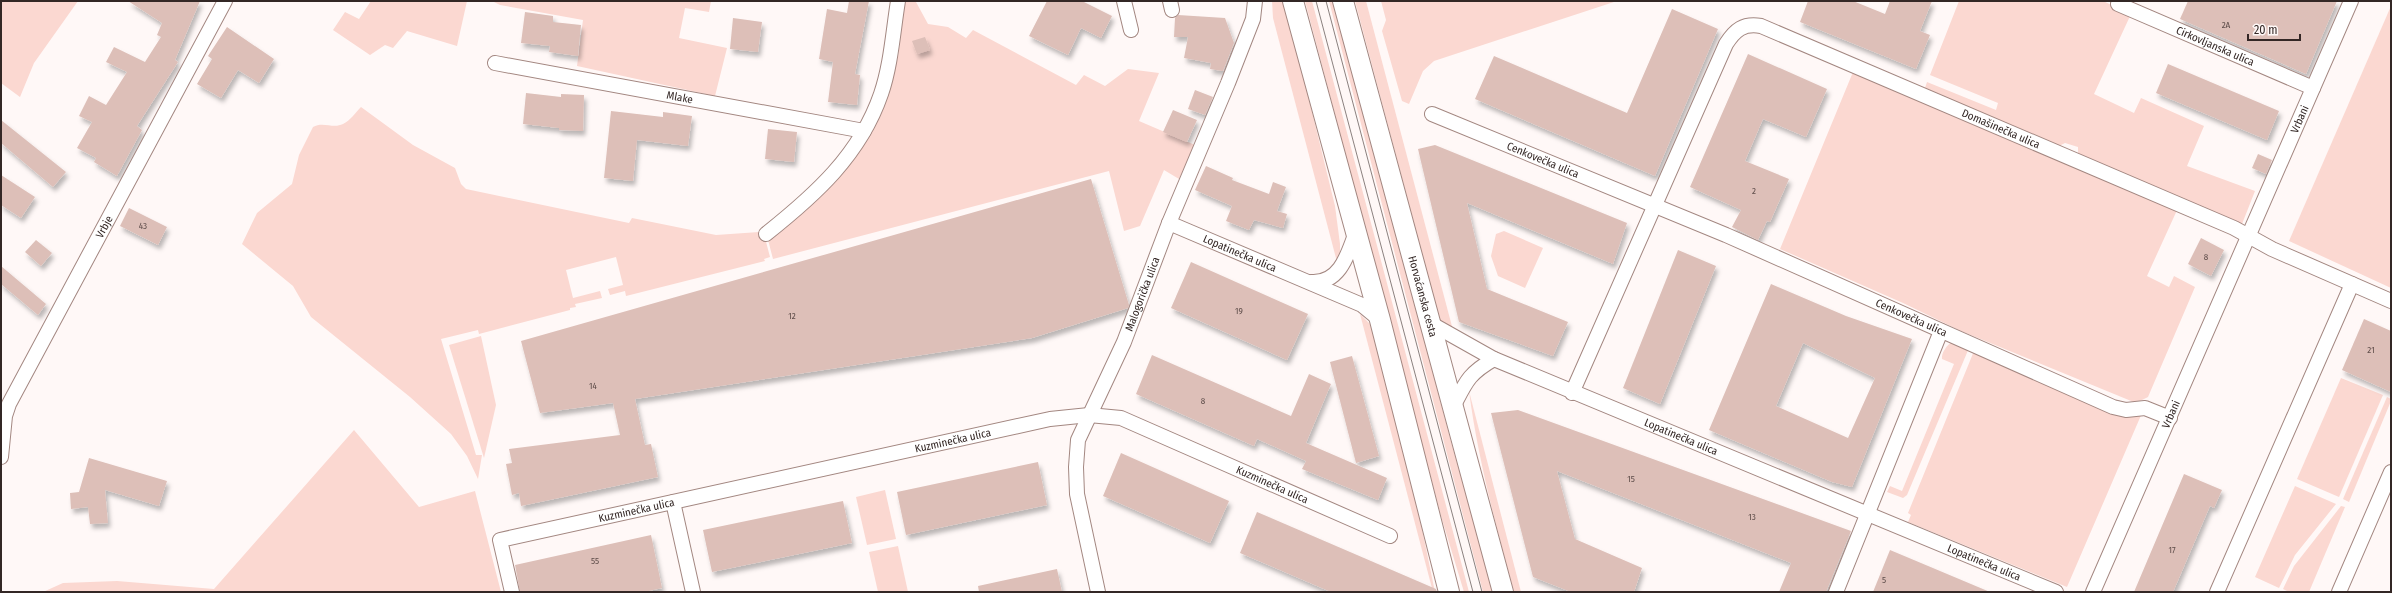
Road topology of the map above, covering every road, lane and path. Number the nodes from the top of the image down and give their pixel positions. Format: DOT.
graph roads {
  1 [pos="225,1"];
  2 [pos="898,1"];
  3 [pos="1124,1"];
  4 [pos="1255,1"];
  5 [pos="1293,1"];
  6 [pos="1343,1"];
  7 [pos="2351,1"];
  8 [pos="2118,4"];
  9 [pos="1131,30"];
  10 [pos="495,63"];
  11 [pos="2313,88"];
  12 [pos="1432,114"];
  13 [pos="864,131"];
  14 [pos="1655,205"];
  15 [pos="1169,224"];
  16 [pos="1356,232"];
  17 [pos="766,234"];
  18 [pos="2249,236"];
  19 [pos="1310,282"];
  20 [pos="2352,284"];
  21 [pos="2391,301"];
  22 [pos="1380,320"];
  23 [pos="1430,323"];
  24 [pos="1941,330"];
  25 [pos="1494,359"];
  26 [pos="1572,393"];
  27 [pos="1453,407"];
  28 [pos="1089,415"];
  29 [pos="2170,418"];
  30 [pos="1,457"];
  31 [pos="2391,472"];
  32 [pos="673,502"];
  33 [pos="1868,514"];
  34 [pos="1390,536"];
  35 [pos="512,592"];
  36 [pos="693,592"];
  37 [pos="1098,592"];
  38 [pos="1449,592"];
  39 [pos="1503,592"];
  40 [pos="1836,592"];
  41 [pos="2056,592"];
  42 [pos="2093,592"];
  43 [pos="2217,592"];
  44 [pos="2339,592"];
  1 -- 30 [label="street, Vrbje"];
  2 -- 13 [label="street"];
  3 -- 9 [label="street"];
  4 -- 15 [label="street, Malogorička ulica"];
  5 -- 16 [label="street"];
  6 -- 23 [label="street, Horvaćanska cesta"];
  7 -- 11 [label="street, Vrbani"];
  8 -- 11 [label="street, Cirkovljanska ulica"];
  10 -- 13 [label="street, Mlake"];
  11 -- 18 [label="street, Vrbani"];
  12 -- 14 [label="street, Cenkovečka ulica"];
  13 -- 17 [label="street"];
  14 -- 18 [label="street, Domašinečka ulica"];
  14 -- 24 [label="street, Cenkovečka ulica"];
  14 -- 26 [label="street"];
  15 -- 19 [label="street, Lopatinečka ulica"];
  15 -- 28 [label="street, Malogorička ulica"];
  16 -- 19 [label="street"];
  16 -- 22 [label="street"];
  18 -- 20 [label="street"];
  18 -- 29 [label="street, Vrbani"];
  19 -- 22 [label="street, Lopatinečka ulica"];
  20 -- 21 [label="street"];
  20 -- 43 [label="street"];
  22 -- 38 [label="street"];
  23 -- 25 [label="street, Lopatinečka ulica"];
  23 -- 27 [label="street, Horvaćanska cesta"];
  24 -- 29 [label="street, Cenkovečka ulica"];
  24 -- 33 [label="street"];
  25 -- 26 [label="street, Lopatinečka ulica"];
  25 -- 27 [label="street"];
  26 -- 33 [label="street, Lopatinečka ulica"];
  27 -- 39 [label="street, Horvaćanska cesta"];
  28 -- 32 [label="street, Kuzminečka ulica"];
  28 -- 34 [label="street, Kuzminečka ulica"];
  28 -- 37 [label="street, Malogorička ulica"];
  29 -- 42 [label="street, Vrbani"];
  31 -- 44 [label="street"];
  32 -- 35 [label="street, Kuzminečka ulica"];
  32 -- 36 [label="street"];
  33 -- 40 [label="street"];
  33 -- 41 [label="street, Lopatinečka ulica"];
}
